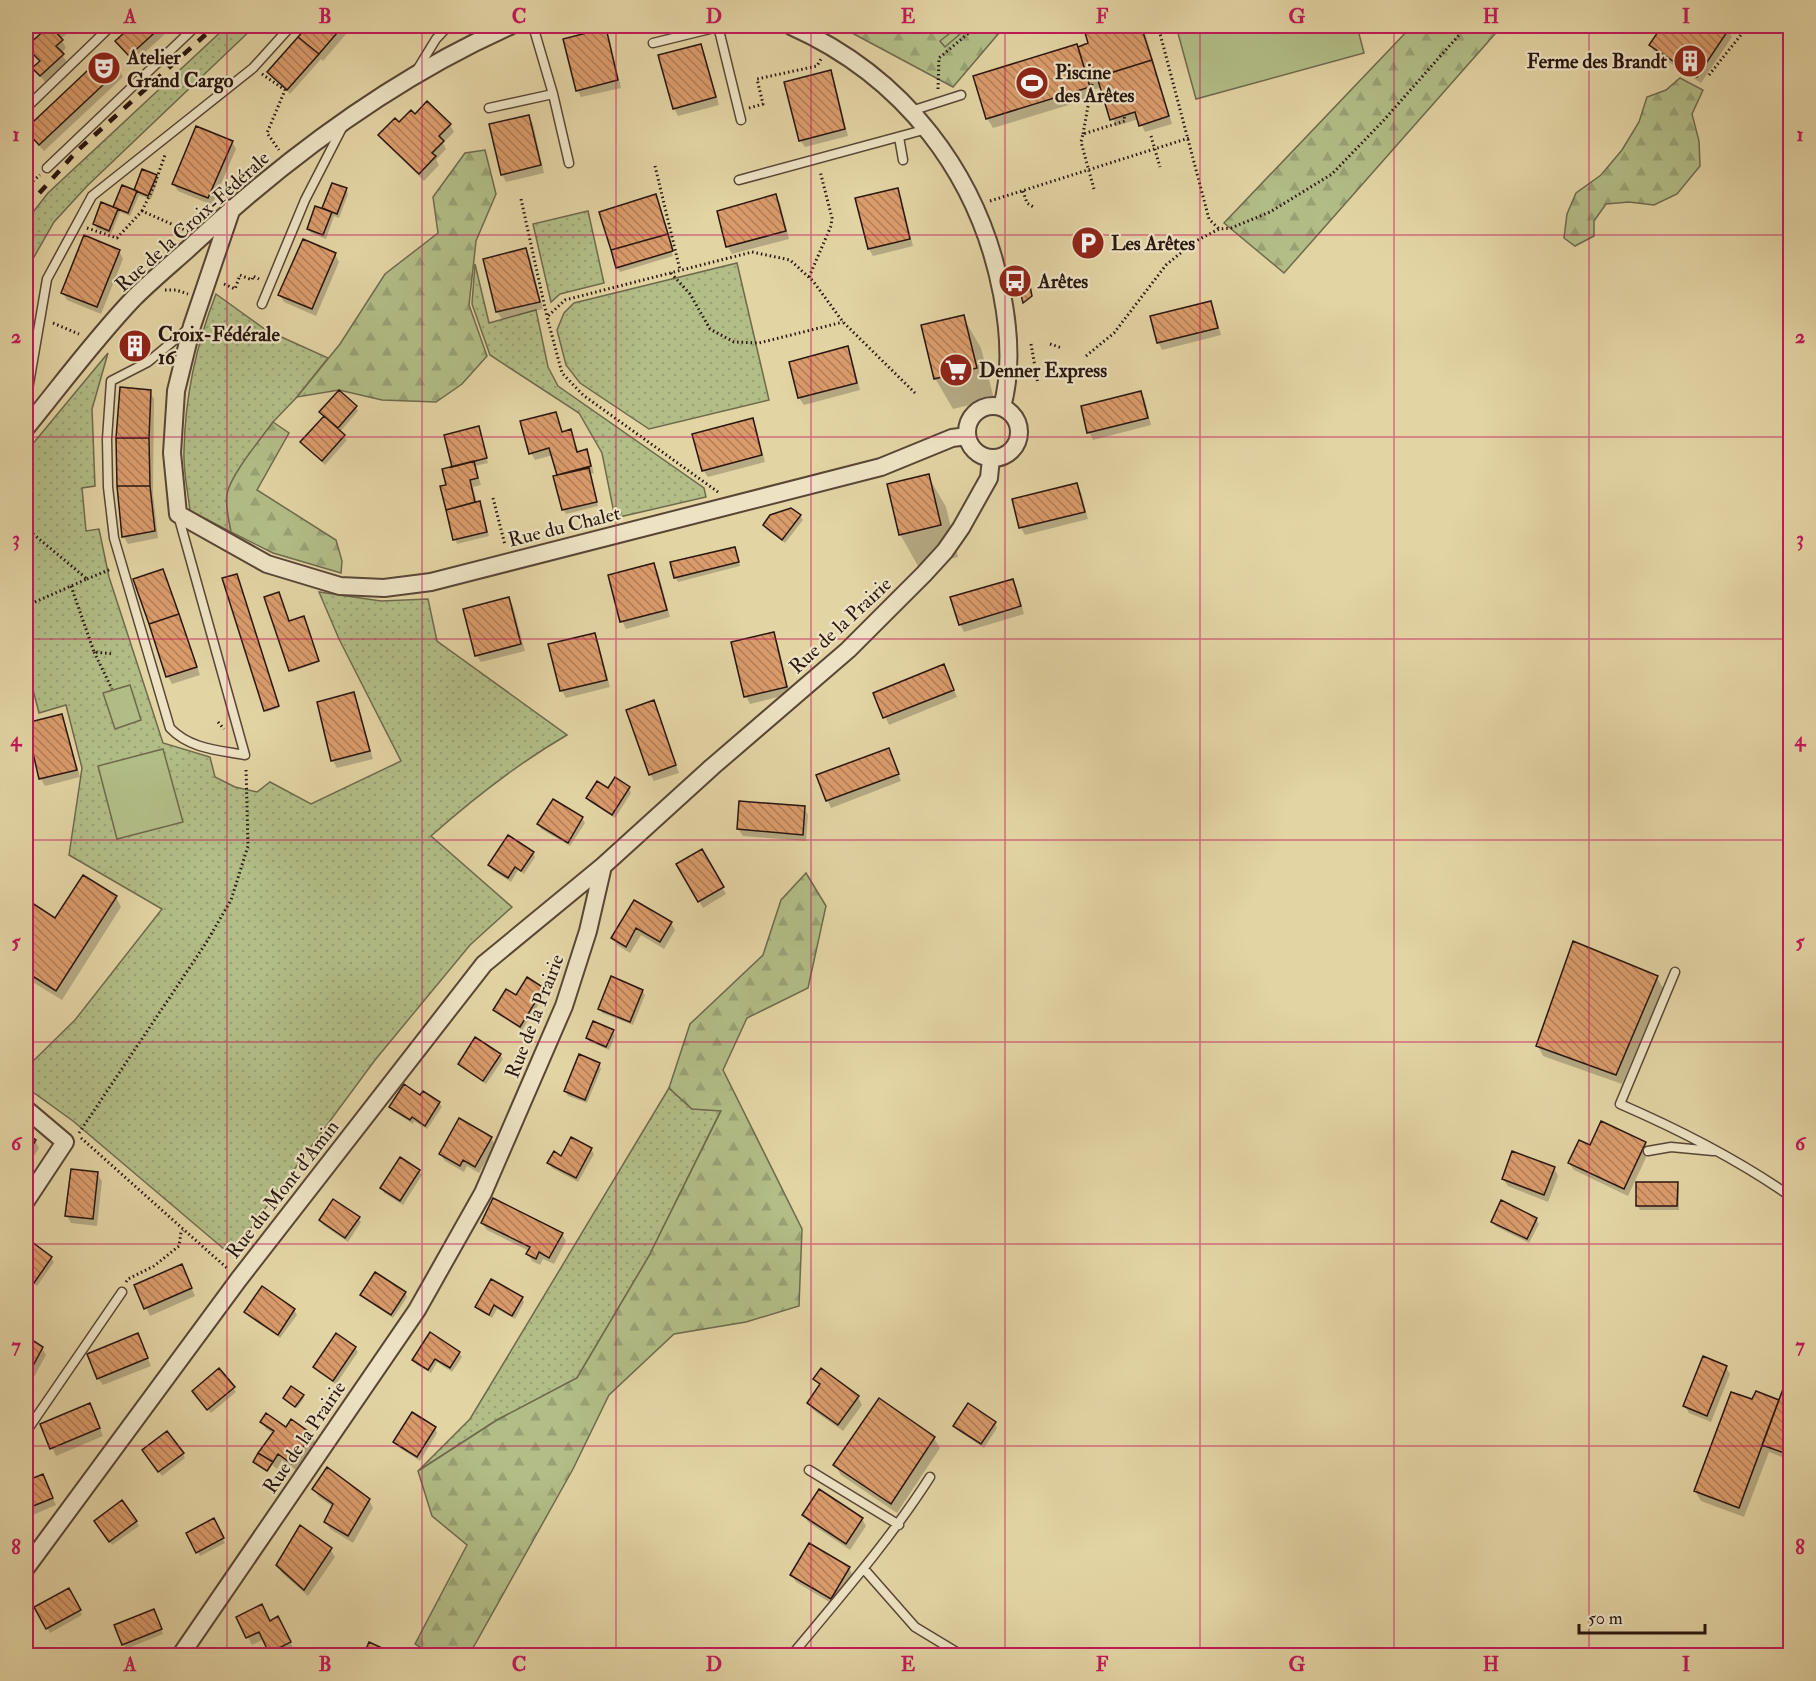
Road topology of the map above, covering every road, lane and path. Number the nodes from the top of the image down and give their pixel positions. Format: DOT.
graph roads {
  1 [pos="111,26"];
  2 [pos="196,26"];
  3 [pos="291,26"];
  4 [pos="448,26"];
  5 [pos="510,26"];
  6 [pos="533,26"];
  7 [pos="718,26"];
  8 [pos="791,26"];
  9 [pos="977,26"];
  10 [pos="1158,26"];
  11 [pos="1467,26"];
  12 [pos="1740,26"];
  13 [pos="1746,27"];
  14 [pos="653,43"];
  15 [pos="819,63"];
  16 [pos="262,74"];
  17 [pos="414,75"];
  18 [pos="1709,75"];
  19 [pos="1093,78"];
  20 [pos="553,94"];
  21 [pos="961,95"];
  22 [pos="938,103"];
  23 [pos="26,108"];
  24 [pos="489,108"];
  25 [pos="738,111"];
  26 [pos="911,111"];
  27 [pos="1124,116"];
  28 [pos="741,120"];
  29 [pos="345,122"];
  30 [pos="928,129"];
  31 [pos="172,133"];
  32 [pos="1083,134"];
  33 [pos="1151,136"];
  34 [pos="899,137"];
  35 [pos="1189,138"];
  36 [pos="277,146"];
  37 [pos="1155,150"];
  38 [pos="817,159"];
  39 [pos="903,160"];
  40 [pos="569,163"];
  41 [pos="655,166"];
  42 [pos="1160,167"];
  43 [pos="47,168"];
  44 [pos="1089,170"];
  45 [pos="739,180"];
  46 [pos="26,187"];
  47 [pos="1094,189"];
  48 [pos="1023,191"];
  49 [pos="521,199"];
  50 [pos="986,202"];
  51 [pos="232,208"];
  52 [pos="1035,208"];
  53 [pos="142,211"];
  54 [pos="77,224"];
  55 [pos="1219,229"];
  56 [pos="184,230"];
  57 [pos="680,270"];
  58 [pos="671,273"];
  59 [pos="255,276"];
  60 [pos="809,277"];
  61 [pos="224,284"];
  62 [pos="158,291"];
  63 [pos="190,295"];
  64 [pos="262,304"];
  65 [pos="40,317"];
  66 [pos="548,317"];
  67 [pos="843,322"];
  68 [pos="192,326"];
  69 [pos="97,342"];
  70 [pos="1031,344"];
  71 [pos="1050,344"];
  72 [pos="1062,348"];
  73 [pos="1086,356"];
  74 [pos="1038,384"];
  75 [pos="915,393"];
  76 [pos="26,401"];
  77 [pos="1002,407"];
  78 [pos="26,428"];
  79 [pos="967,436"];
  80 [pos="991,458"];
  81 [pos="493,498"];
  82 [pos="735,504"];
  83 [pos="178,514"];
  84 [pos="26,528"];
  85 [pos="509,562"];
  86 [pos="108,570"];
  87 [pos="87,579"];
  88 [pos="71,586"];
  89 [pos="26,606"];
  90 [pos="94,652"];
  91 [pos="114,654"];
  92 [pos="112,689"];
  93 [pos="245,755"];
  94 [pos="603,866"];
  95 [pos="1675,972"];
  96 [pos="26,1109"];
  97 [pos="73,1140"];
  98 [pos="1648,1151"];
  99 [pos="1719,1151"];
  100 [pos="1791,1196"];
  101 [pos="26,1201"];
  102 [pos="183,1230"];
  103 [pos="221,1263"];
  104 [pos="122,1292"];
  105 [pos="26,1432"];
  106 [pos="810,1470"];
  107 [pos="930,1477"];
  108 [pos="899,1525"];
  109 [pos="26,1568"];
  110 [pos="864,1569"];
  111 [pos="180,1656"];
  112 [pos="791,1656"];
  113 [pos="963,1656"];
  1 -- 23 [label="lane"];
  2 -- 43 [label="lane"];
  3 -- 31 [label="lane"];
  4 -- 17 [label="lane, Rue de la Croix-Fédérale"];
  5 -- 17 [label="street, Rue de la Croix-Fédérale"];
  6 -- 20 [label="lane"];
  7 -- 14 [label="lane"];
  7 -- 25 [label="lane"];
  8 -- 26 [label="street"];
  9 -- 22 [label="path"];
  10 -- 35 [label="path"];
  11 -- 55 [label="path"];
  12 -- 13 [label="path"];
  13 -- 18 [label="path"];
  15 -- 25 [label="path"];
  16 -- 36 [label="path"];
  17 -- 29 [label="street, Rue de la Croix-Fédérale"];
  19 -- 32 [label="path"];
  20 -- 24 [label="lane"];
  20 -- 40 [label="lane"];
  21 -- 22 [label="lane"];
  22 -- 26 [label="lane"];
  25 -- 28 [label="lane"];
  26 -- 30 [label="street"];
  27 -- 32 [label="path"];
  29 -- 51 [label="street, Rue de la Croix-Fédérale"];
  29 -- 64 [label="lane"];
  30 -- 34 [label="lane"];
  30 -- 77 [label="street"];
  31 -- 53 [label="path"];
  31 -- 54 [label="lane"];
  32 -- 44 [label="path"];
  33 -- 37 [label="path"];
  34 -- 38 [label="lane"];
  34 -- 39 [label="lane"];
  35 -- 37 [label="path"];
  35 -- 55 [label="path"];
  37 -- 42 [label="path"];
  37 -- 44 [label="path"];
  38 -- 45 [label="lane"];
  38 -- 60 [label="path"];
  41 -- 57 [label="path"];
  43 -- 46 [label="path"];
  44 -- 47 [label="path"];
  44 -- 48 [label="path"];
  48 -- 50 [label="path"];
  48 -- 52 [label="path"];
  49 -- 66 [label="path"];
  51 -- 68 [label="street"];
  51 -- 69 [label="street, Rue de la Croix-Fédérale"];
  53 -- 54 [label="path"];
  53 -- 56 [label="path"];
  54 -- 65 [label="lane"];
  55 -- 73 [label="path"];
  57 -- 58 [label="path"];
  57 -- 60 [label="path"];
  58 -- 66 [label="path"];
  58 -- 67 [label="path"];
  59 -- 61 [label="path"];
  60 -- 67 [label="path"];
  62 -- 63 [label="path"];
  65 -- 69 [label="path"];
  65 -- 76 [label="lane"];
  66 -- 82 [label="path"];
  67 -- 75 [label="path"];
  68 -- 83 [label="street"];
  68 -- 93 [label="lane"];
  69 -- 78 [label="street, Rue de la Croix-Fédérale"];
  70 -- 74 [label="path"];
  71 -- 72 [label="path"];
  77 -- 79 [label="street"];
  77 -- 80 [label="street"];
  79 -- 80 [label="street"];
  79 -- 82 [label="street, Rue du Chalet"];
  80 -- 94 [label="street, Rue de la Prairie"];
  81 -- 85 [label="path"];
  82 -- 85 [label="street, Rue du Chalet"];
  83 -- 85 [label="street, Rue du Chalet"];
  83 -- 93 [label="lane"];
  84 -- 87 [label="path"];
  86 -- 87 [label="path"];
  87 -- 88 [label="path"];
  88 -- 89 [label="path"];
  88 -- 90 [label="path"];
  90 -- 91 [label="path"];
  90 -- 92 [label="path"];
  93 -- 97 [label="path"];
  94 -- 109 [label="street, Rue du Mont d'Amin"];
  94 -- 111 [label="street, Rue de la Prairie"];
  95 -- 99 [label="lane"];
  96 -- 97 [label="street"];
  97 -- 101 [label="street"];
  97 -- 102 [label="path"];
  98 -- 99 [label="lane"];
  99 -- 100 [label="lane"];
  102 -- 103 [label="path"];
  102 -- 104 [label="path"];
  104 -- 105 [label="lane"];
  106 -- 108 [label="lane"];
  107 -- 108 [label="lane"];
  108 -- 110 [label="lane"];
  110 -- 112 [label="lane"];
  110 -- 113 [label="lane"];
}
